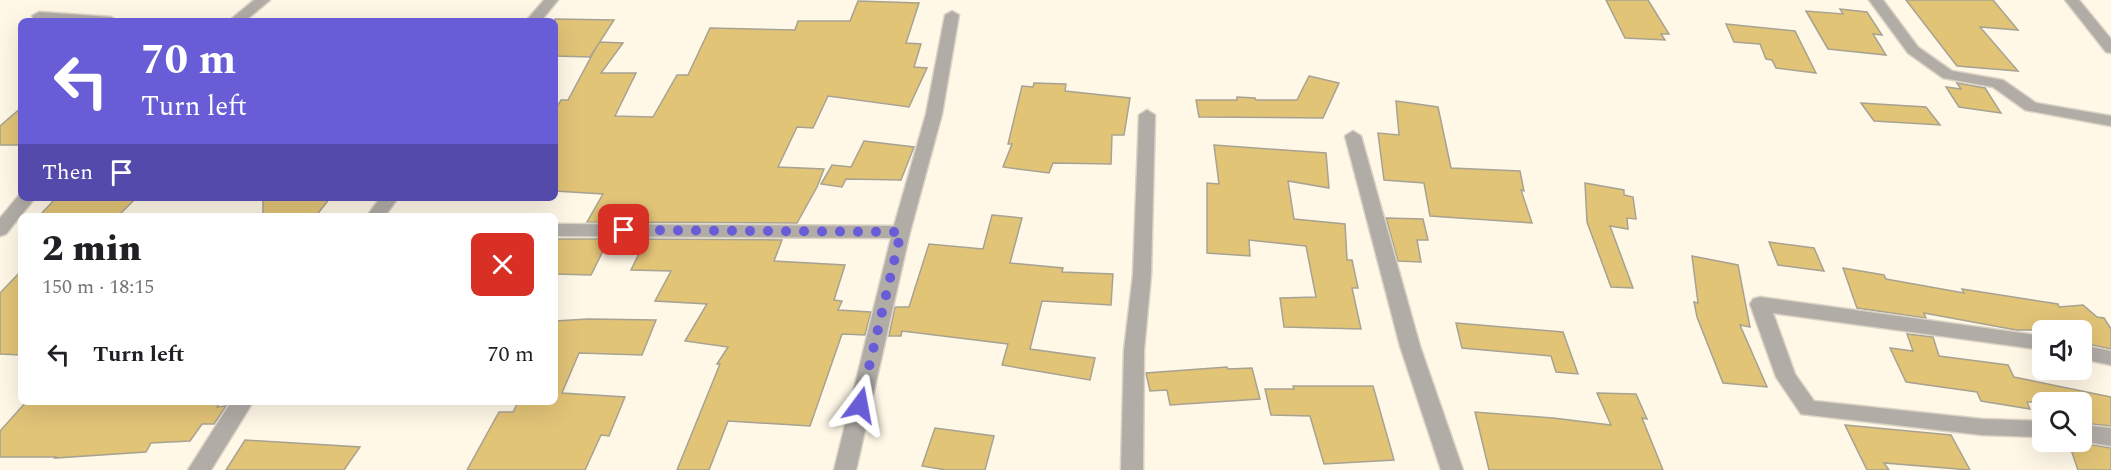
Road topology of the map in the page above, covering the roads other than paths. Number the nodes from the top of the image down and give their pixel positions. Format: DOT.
graph roads {
  1 [pos="263,0"];
  2 [pos="551,0"];
  3 [pos="1876,0"];
  4 [pos="2072,0"];
  5 [pos="952,15"];
  6 [pos="39,16"];
  7 [pos="68,18"];
  8 [pos="240,18"];
  9 [pos="536,18"];
  10 [pos="2111,49"];
  11 [pos="1147,115"];
  12 [pos="2111,121"];
  13 [pos="1353,136"];
  14 [pos="24,201"];
  15 [pos="0,230"];
  16 [pos="558,230"];
  17 [pos="901,232"];
  18 [pos="2032,341"];
  19 [pos="2092,354"];
  20 [pos="2111,358"];
  21 [pos="240,405"];
  22 [pos="2032,429"];
  23 [pos="2092,434"];
  24 [pos="2111,437"];
  25 [pos="199,470"];
  26 [pos="845,470"];
  27 [pos="1132,470"];
  28 [pos="1452,470"];
  1 -- 8 [label="street"];
  2 -- 9 [label="street"];
  3 -- 12 [label="street"];
  4 -- 10 [label="street"];
  5 -- 17 [label="street"];
  6 -- 7 [label="street"];
  11 -- 27 [label="street"];
  13 -- 28 [label="street"];
  14 -- 15 [label="street"];
  16 -- 17 [label="street"];
  17 -- 26 [label="street"];
  18 -- 22 [label="street"];
  19 -- 20 [label="street"];
  21 -- 25 [label="street"];
  23 -- 24 [label="street"];
}
